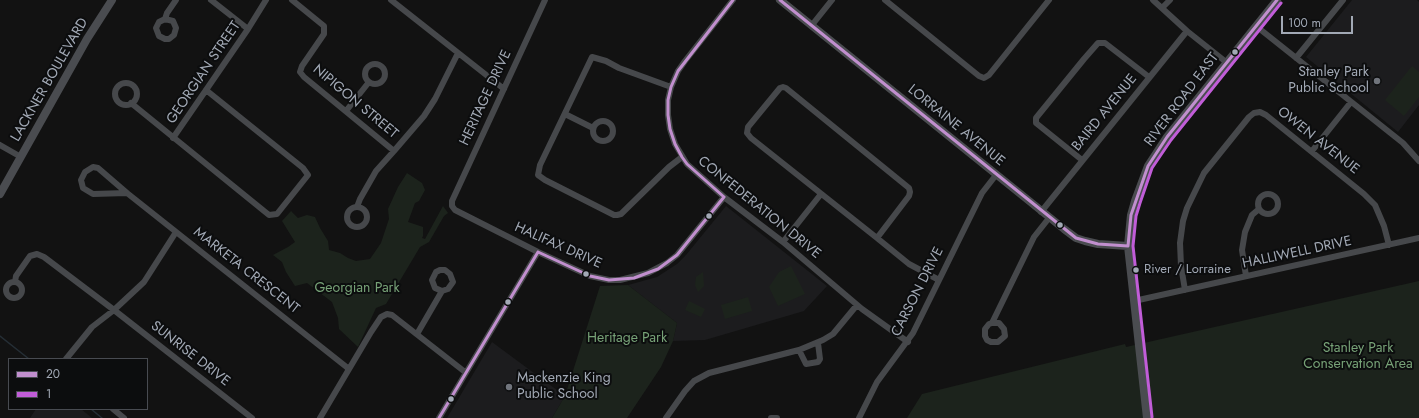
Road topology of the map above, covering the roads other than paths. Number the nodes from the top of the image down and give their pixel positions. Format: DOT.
graph roads {
  1 [pos="112,0"];
  2 [pos="176,0"];
  3 [pos="212,0"];
  4 [pos="266,0"];
  5 [pos="292,0"];
  6 [pos="391,0"];
  7 [pos="545,0"];
  8 [pos="733,0"];
  9 [pos="780,0"];
  10 [pos="832,0"];
  11 [pos="885,0"];
  12 [pos="1049,0"];
  13 [pos="1153,0"];
  14 [pos="1170,0"];
  15 [pos="1277,0"];
  16 [pos="1343,0"];
  17 [pos="1162,8"];
  18 [pos="165,19"];
  19 [pos="812,25"];
  20 [pos="1256,26"];
  21 [pos="248,29"];
  22 [pos="1187,31"];
  23 [pos="458,53"];
  24 [pos="1296,58"];
  25 [pos="1226,62"];
  26 [pos="1149,77"];
  27 [pos="369,82"];
  28 [pos="671,87"];
  29 [pos="504,89"];
  30 [pos="206,90"];
  31 [pos="1351,102"];
  32 [pos="131,103"];
  33 [pos="346,111"];
  34 [pos="565,114"];
  35 [pos="593,128"];
  36 [pos="173,138"];
  37 [pos="0,146"];
  38 [pos="394,151"];
  39 [pos="1312,151"];
  40 [pos="21,157"];
  41 [pos="682,157"];
  42 [pos="1082,160"];
  43 [pos="1419,161"];
  44 [pos="996,175"];
  45 [pos="127,193"];
  46 [pos="0,194"];
  47 [pos="821,194"];
  48 [pos="724,197"];
  49 [pos="452,206"];
  50 [pos="357,207"];
  51 [pos="1259,209"];
  52 [pos="1042,212"];
  53 [pos="1049,218"];
  54 [pos="176,232"];
  55 [pos="877,238"];
  56 [pos="1419,238"];
  57 [pos="783,242"];
  58 [pos="1389,245"];
  59 [pos="1128,246"];
  60 [pos="538,252"];
  61 [pos="1246,276"];
  62 [pos="939,280"];
  63 [pos="14,282"];
  64 [pos="1185,290"];
  65 [pos="442,291"];
  66 [pos="1134,301"];
  67 [pos="857,305"];
  68 [pos="114,310"];
  69 [pos="992,323"];
  70 [pos="416,334"];
  71 [pos="908,342"];
  72 [pos="818,343"];
  73 [pos="799,350"];
  74 [pos="67,358"];
  75 [pos="349,369"];
  76 [pos="465,372"];
  77 [pos="114,410"];
  78 [pos="124,418"];
  79 [pos="252,418"];
  80 [pos="320,418"];
  81 [pos="439,418"];
  82 [pos="666,418"];
  83 [pos="771,418"];
  84 [pos="777,418"];
  85 [pos="859,418"];
  86 [pos="1147,418"];
  1 -- 40 [label="street, LACKNER BOULEVARD"];
  2 -- 18 [label="street"];
  3 -- 21 [label="street"];
  4 -- 21 [label="street, GEORGIAN STREET"];
  5 -- 33 [label="street, NIPIGON STREET"];
  6 -- 23 [label="street"];
  7 -- 29 [label="street, HERITAGE DRIVE"];
  8 -- 28 [label="street, CONFEDERATION DRIVE"];
  9 -- 19 [label="street, LORRAINE AVENUE"];
  10 -- 19 [label="street"];
  11 -- 12 [label="street"];
  13 -- 17 [label="street"];
  14 -- 17 [label="street"];
  15 -- 20 [label="street, RIVER ROAD EAST"];
  16 -- 24 [label="street"];
  17 -- 22 [label="street"];
  19 -- 44 [label="street, LORRAINE AVENUE"];
  20 -- 24 [label="street"];
  20 -- 25 [label="street, RIVER ROAD EAST"];
  21 -- 30 [label="street, GEORGIAN STREET"];
  22 -- 25 [label="street"];
  22 -- 26 [label="street, BAIRD AVENUE"];
  23 -- 29 [label="street"];
  23 -- 38 [label="street, NIPIGON STREET"];
  24 -- 31 [label="street"];
  25 -- 59 [label="street, RIVER ROAD EAST"];
  26 -- 42 [label="street, BAIRD AVENUE"];
  26 -- 42 [label="street"];
  27 -- 33 [label="street"];
  28 -- 34 [label="street"];
  28 -- 41 [label="street, CONFEDERATION DRIVE"];
  29 -- 49 [label="street, HERITAGE DRIVE"];
  30 -- 36 [label="street, GEORGIAN STREET"];
  30 -- 36 [label="street"];
  31 -- 39 [label="street"];
  31 -- 43 [label="street"];
  32 -- 36 [label="street"];
  33 -- 38 [label="street, NIPIGON STREET"];
  34 -- 35 [label="street"];
  34 -- 41 [label="street"];
  37 -- 40 [label="street"];
  38 -- 50 [label="street"];
  39 -- 58 [label="street, OWEN AVENUE"];
  39 -- 64 [label="street, OWEN AVENUE"];
  40 -- 46 [label="street, LACKNER BOULEVARD"];
  41 -- 48 [label="street, CONFEDERATION DRIVE"];
  42 -- 52 [label="street, BAIRD AVENUE"];
  44 -- 52 [label="street, LORRAINE AVENUE"];
  44 -- 62 [label="street, CARSON DRIVE"];
  45 -- 45 [label="street, MARKETA CRESCENT"];
  45 -- 54 [label="street, MARKETA CRESCENT"];
  47 -- 55 [label="street"];
  47 -- 55 [label="street"];
  47 -- 57 [label="street"];
  48 -- 57 [label="street, CONFEDERATION DRIVE"];
  48 -- 60 [label="street, HALIFAX DRIVE"];
  49 -- 60 [label="street, HALIFAX DRIVE"];
  51 -- 61 [label="street"];
  52 -- 53 [label="street, LORRAINE AVENUE"];
  53 -- 59 [label="street, LORRAINE AVENUE"];
  53 -- 69 [label="street"];
  54 -- 68 [label="street"];
  54 -- 75 [label="street, MARKETA CRESCENT"];
  55 -- 62 [label="street"];
  56 -- 58 [label="street, HALLIWELL DRIVE"];
  57 -- 67 [label="street, CONFEDERATION DRIVE"];
  58 -- 61 [label="street, HALLIWELL DRIVE"];
  59 -- 66 [label="street, RIVER ROAD EAST"];
  60 -- 76 [label="street"];
  61 -- 64 [label="street, HALLIWELL DRIVE"];
  62 -- 71 [label="street, CARSON DRIVE"];
  63 -- 68 [label="street, SUNRISE DRIVE"];
  64 -- 66 [label="street, HALLIWELL DRIVE"];
  65 -- 70 [label="street"];
  66 -- 86 [label="street, RIVER ROAD EAST"];
  67 -- 71 [label="street, CONFEDERATION DRIVE"];
  67 -- 72 [label="street"];
  68 -- 74 [label="street"];
  68 -- 79 [label="street, SUNRISE DRIVE"];
  70 -- 75 [label="street"];
  70 -- 76 [label="street"];
  71 -- 85 [label="street, CARSON DRIVE"];
  72 -- 73 [label="street"];
  72 -- 73 [label="street"];
  73 -- 82 [label="street"];
  75 -- 80 [label="street"];
  76 -- 81 [label="street"];
  77 -- 78 [label="street"];
  83 -- 84 [label="street"];
}
